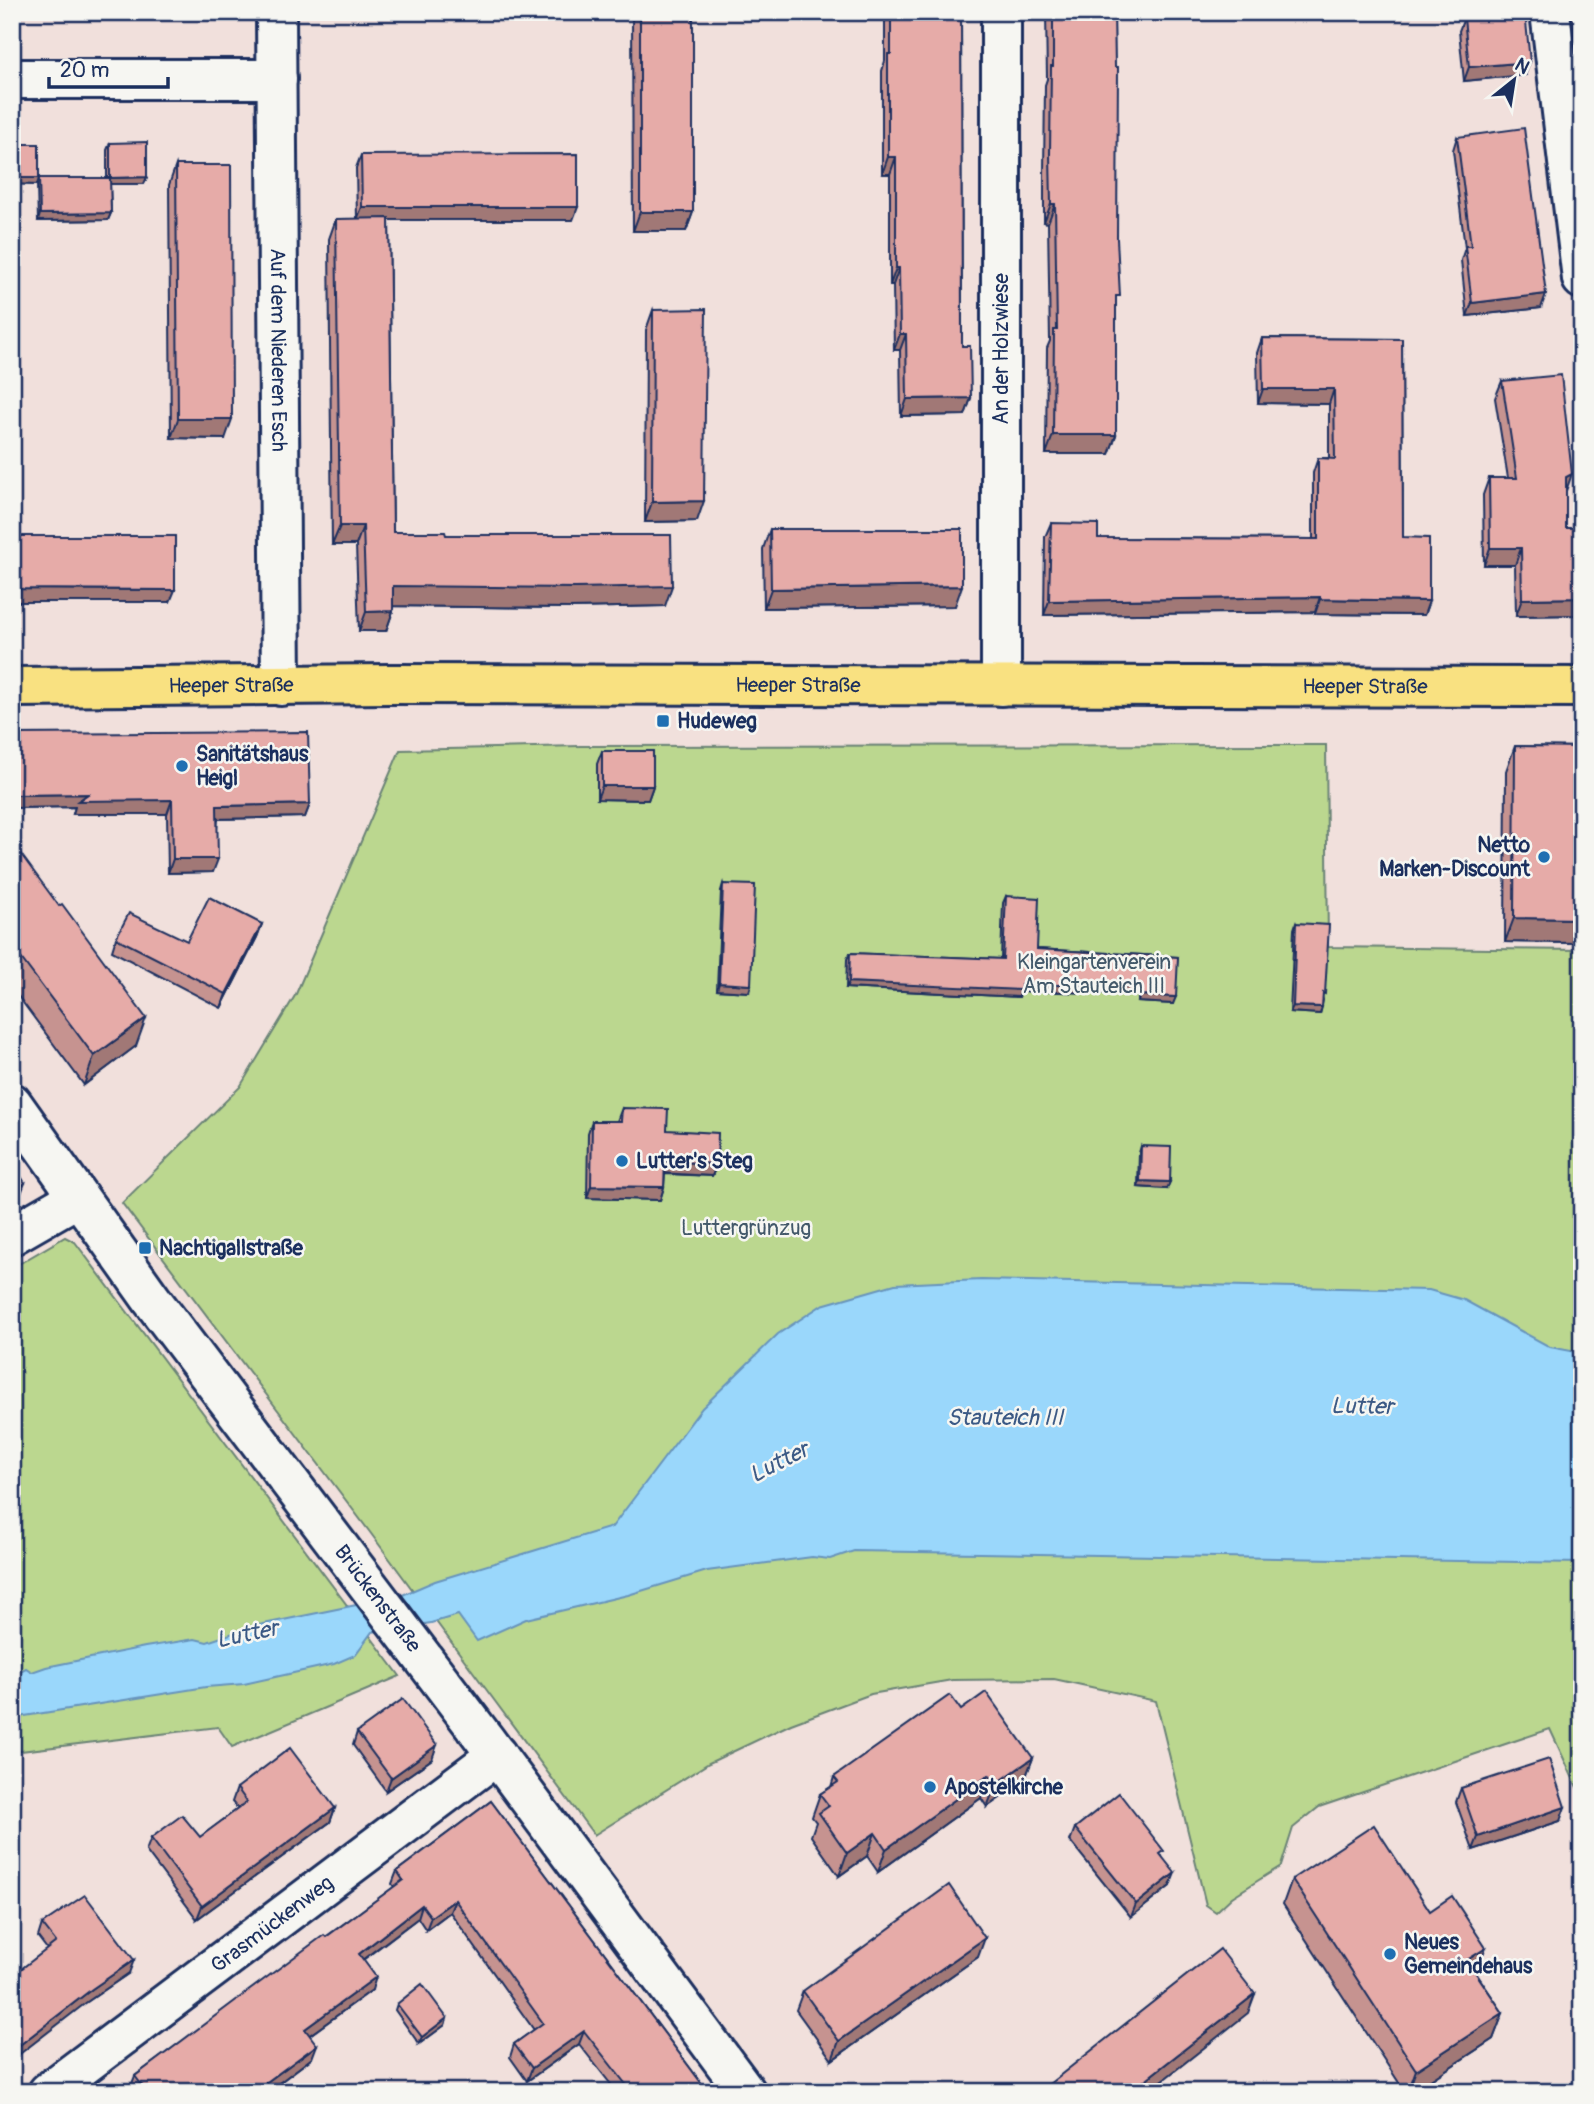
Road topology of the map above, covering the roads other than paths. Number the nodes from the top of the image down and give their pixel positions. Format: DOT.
graph roads {
  1 [pos="276,12"];
  2 [pos="1001,12"];
  3 [pos="1550,12"];
  4 [pos="12,79"];
  5 [pos="277,79"];
  6 [pos="1582,279"];
  7 [pos="281,686"];
  8 [pos="1001,686"];
  9 [pos="12,687"];
  10 [pos="1582,687"];
  11 [pos="12,1103"];
  12 [pos="78,1197"];
  13 [pos="12,1235"];
  14 [pos="497,1755"];
  15 [pos="48,2092"];
  16 [pos="746,2092"];
  1 -- 5 [label="street, Auf dem Niederen Esch"];
  2 -- 8 [label="street, An der Holzwiese"];
  3 -- 6 [label="street"];
  4 -- 5 [label="street"];
  5 -- 7 [label="street, Auf dem Niederen Esch"];
  7 -- 8 [label="main road, Heeper Straße"];
  7 -- 9 [label="main road, Heeper Straße"];
  8 -- 10 [label="main road, Heeper Straße"];
  11 -- 12 [label="street, Brückenstraße"];
  12 -- 13 [label="street"];
  12 -- 14 [label="street, Brückenstraße"];
  14 -- 15 [label="street, Grasmückenweg"];
  14 -- 16 [label="street, Brückenstraße"];
}
